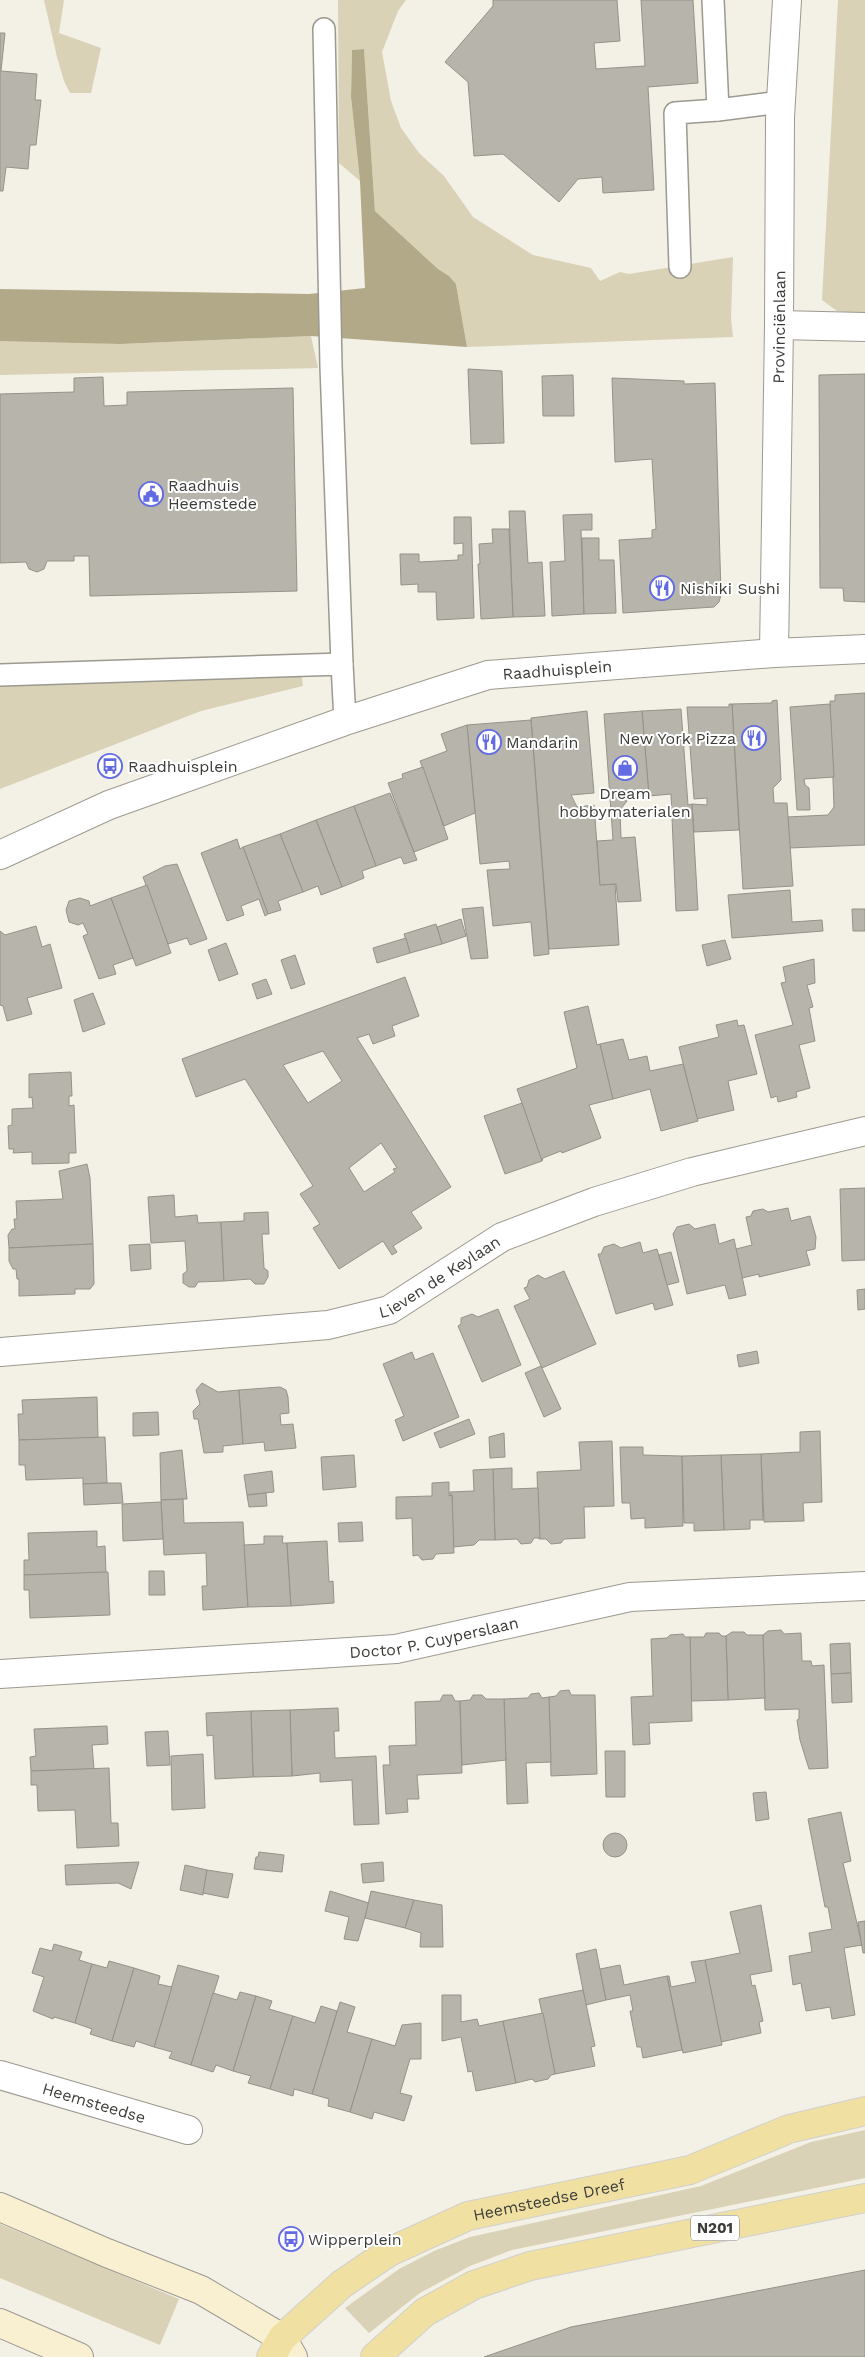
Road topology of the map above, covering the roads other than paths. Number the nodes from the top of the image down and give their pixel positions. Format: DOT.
graph roads {
  1 [pos="713,0"];
  2 [pos="787,0"];
  3 [pos="324,29"];
  4 [pos="780,102"];
  5 [pos="718,110"];
  6 [pos="680,267"];
  7 [pos="780,325"];
  8 [pos="865,327"];
  9 [pos="865,649"];
  10 [pos="774,653"];
  11 [pos="342,664"];
  12 [pos="0,675"];
  13 [pos="345,721"];
  14 [pos="0,855"];
  15 [pos="865,1131"];
  16 [pos="0,1352"];
  17 [pos="865,1586"];
  18 [pos="0,1674"];
  19 [pos="0,2075"];
  20 [pos="865,2112"];
  21 [pos="188,2130"];
  22 [pos="865,2198"];
  23 [pos="0,2207"];
  24 [pos="0,2323"];
  25 [pos="282,2351"];
  26 [pos="79,2357"];
  27 [pos="374,2357"];
  1 -- 5 [label="lane"];
  2 -- 4 [label="street, Provinciënlaan"];
  3 -- 11 [label="lane"];
  4 -- 5 [label="lane"];
  4 -- 7 [label="street, Provinciënlaan"];
  5 -- 6 [label="lane"];
  7 -- 8 [label="street"];
  7 -- 10 [label="street, Provinciënlaan"];
  9 -- 10 [label="street, Raadhuisplein"];
  10 -- 13 [label="street, Raadhuisplein"];
  11 -- 12 [label="lane"];
  11 -- 13 [label="lane"];
  13 -- 14 [label="street, Raadhuisplein"];
  15 -- 16 [label="street, Lieven de Keylaan"];
  17 -- 18 [label="street, Doctor P. Cuyperslaan"];
  19 -- 21 [label="street, Heemsteedse"];
  20 -- 25 [label="main road, Heemsteedse Dreef"];
  22 -- 27 [label="main road, N201"];
  23 -- 25 [label="main road"];
  24 -- 26 [label="main road"];
}
